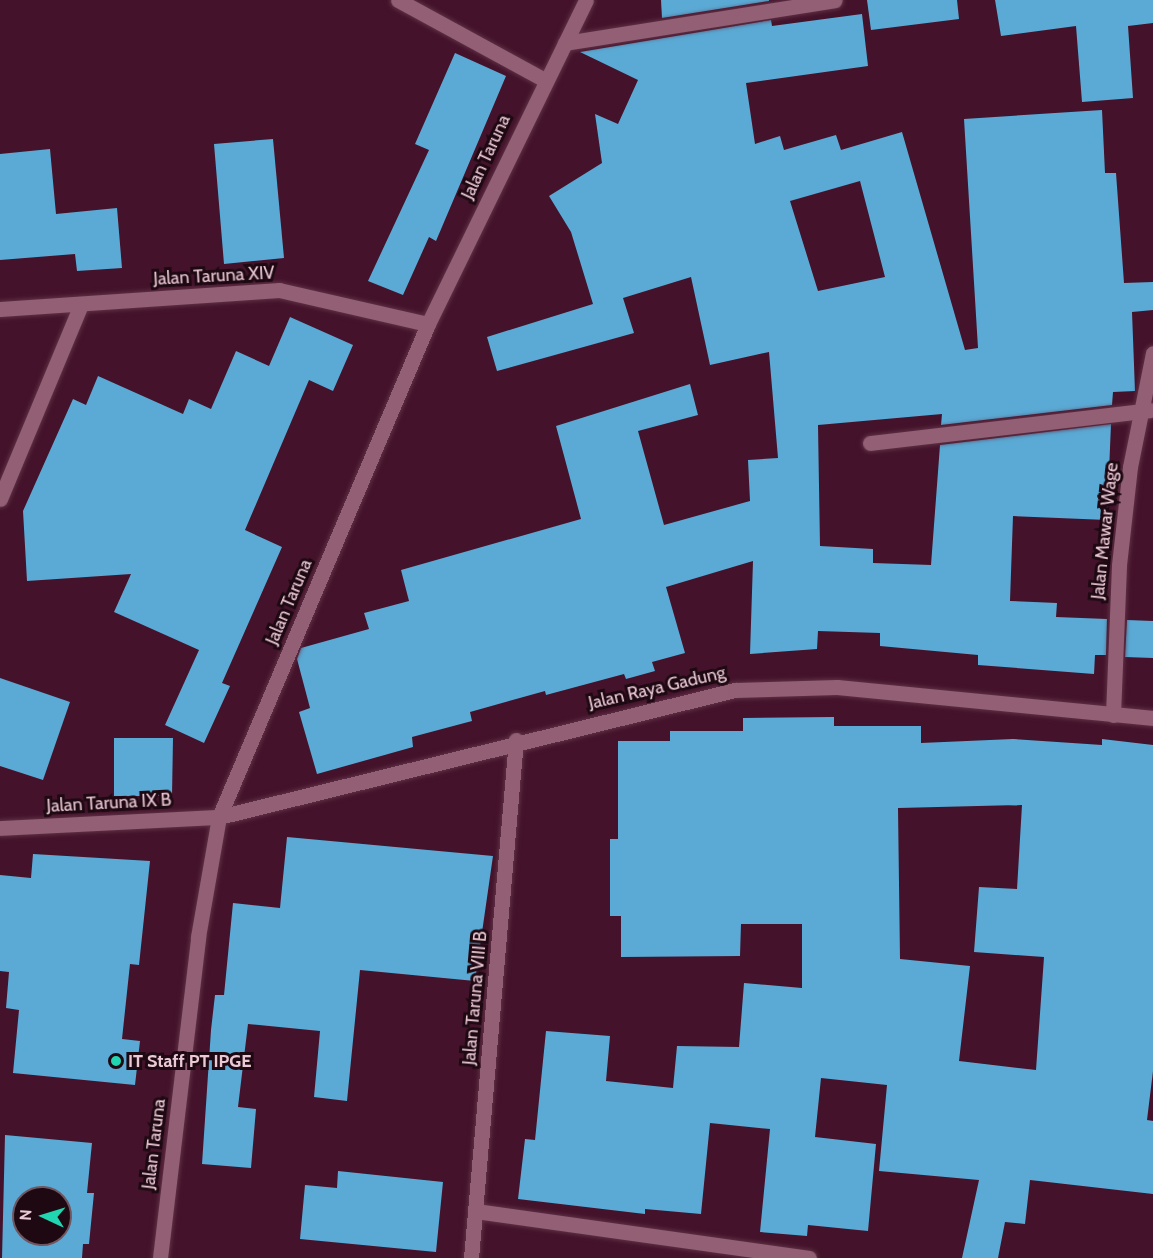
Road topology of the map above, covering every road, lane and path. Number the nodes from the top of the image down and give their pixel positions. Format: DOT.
graph roads {
  1 [pos="398,0"];
  2 [pos="586,0"];
  3 [pos="835,0"];
  4 [pos="565,43"];
  5 [pos="544,80"];
  6 [pos="81,304"];
  7 [pos="0,309"];
  8 [pos="428,324"];
  9 [pos="1153,353"];
  10 [pos="1148,410"];
  11 [pos="870,443"];
  12 [pos="0,500"];
  13 [pos="1113,715"];
  14 [pos="1153,718"];
  15 [pos="516,740"];
  16 [pos="219,817"];
  17 [pos="0,828"];
  18 [pos="476,1211"];
  19 [pos="160,1258"];
  20 [pos="471,1258"];
  21 [pos="809,1258"];
  1 -- 5 [label="street"];
  2 -- 4 [label="street, Jalan Taruna"];
  3 -- 4 [label="street"];
  4 -- 5 [label="street, Jalan Taruna"];
  5 -- 8 [label="street, Jalan Taruna"];
  6 -- 7 [label="street, Jalan Taruna XIV"];
  6 -- 8 [label="street, Jalan Taruna XIV"];
  6 -- 12 [label="street"];
  8 -- 16 [label="street, Jalan Taruna"];
  9 -- 10 [label="street, Jalan Mawar Wage"];
  10 -- 11 [label="street"];
  10 -- 13 [label="street, Jalan Mawar Wage"];
  13 -- 14 [label="street, Jalan Raya Gadung"];
  13 -- 15 [label="street, Jalan Raya Gadung"];
  15 -- 16 [label="street, Jalan Raya Gadung"];
  15 -- 18 [label="street, Jalan Taruna VIII B"];
  16 -- 17 [label="street, Jalan Taruna IX B"];
  16 -- 19 [label="street, Jalan Taruna"];
  18 -- 20 [label="street, Jalan Taruna VIII B"];
  18 -- 21 [label="street"];
}
